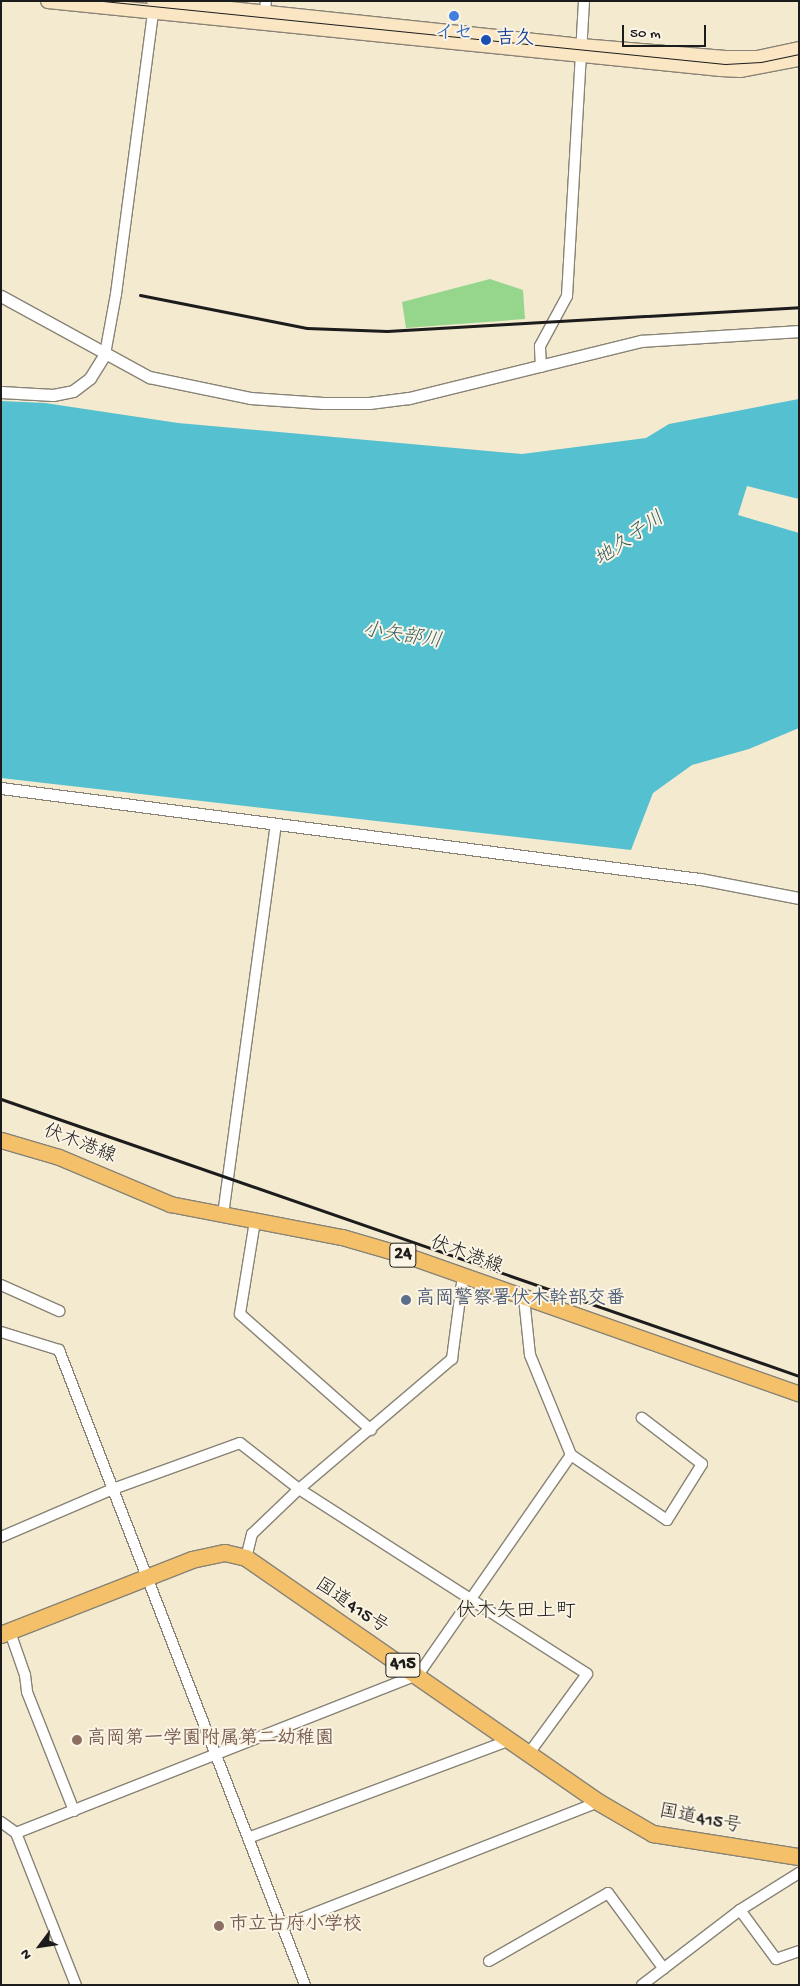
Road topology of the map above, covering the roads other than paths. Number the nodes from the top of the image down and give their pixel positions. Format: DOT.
graph roads {
  1 [pos="48,1"];
  2 [pos="584,1"];
  3 [pos="153,5"];
  4 [pos="265,13"];
  5 [pos="799,49"];
  6 [pos="582,51"];
  7 [pos="799,59"];
  8 [pos="1,296"];
  9 [pos="799,331"];
  10 [pos="105,354"];
  11 [pos="541,367"];
  12 [pos="1,392"];
  13 [pos="1,788"];
  14 [pos="276,825"];
  15 [pos="799,898"];
  16 [pos="1,1140"];
  17 [pos="224,1215"];
  18 [pos="255,1221"];
  19 [pos="463,1276"];
  20 [pos="1,1285"];
  21 [pos="524,1298"];
  22 [pos="60,1311"];
  23 [pos="1,1332"];
  24 [pos="799,1394"];
  25 [pos="642,1418"];
  26 [pos="371,1430"];
  27 [pos="571,1455"];
  28 [pos="113,1489"];
  29 [pos="300,1489"];
  30 [pos="1,1537"];
  31 [pos="246,1558"];
  32 [pos="148,1579"];
  33 [pos="472,1601"];
  34 [pos="6,1634"];
  35 [pos="418,1675"];
  36 [pos="510,1740"];
  37 [pos="530,1752"];
  38 [pos="216,1755"];
  39 [pos="598,1802"];
  40 [pos="74,1811"];
  41 [pos="1,1822"];
  42 [pos="14,1832"];
  43 [pos="1,1835"];
  44 [pos="248,1838"];
  45 [pos="799,1857"];
  46 [pos="799,1873"];
  47 [pos="740,1910"];
  48 [pos="282,1926"];
  49 [pos="799,1951"];
  50 [pos="489,1961"];
  51 [pos="664,1969"];
  52 [pos="303,1984"];
  53 [pos="76,1985"];
  54 [pos="642,1985"];
  1 -- 3 [label="main road"];
  2 -- 6 [label="street"];
  3 -- 4 [label="main road"];
  3 -- 10 [label="street"];
  4 -- 6 [label="main road"];
  5 -- 6 [label="main road"];
  6 -- 7 [label="main road"];
  6 -- 11 [label="street"];
  8 -- 10 [label="street"];
  9 -- 11 [label="street"];
  10 -- 11 [label="street"];
  10 -- 12 [label="street"];
  13 -- 14 [label="street"];
  14 -- 15 [label="street"];
  14 -- 17 [label="street"];
  16 -- 17 [label="main road, 伏木港線 / 24"];
  17 -- 18 [label="main road, 伏木港線 / 24"];
  18 -- 19 [label="main road, 伏木港線 / 24"];
  18 -- 26 [label="street"];
  19 -- 21 [label="main road, 伏木港線 / 24"];
  19 -- 26 [label="street"];
  20 -- 22 [label="street"];
  21 -- 24 [label="main road, 伏木港線 / 24"];
  21 -- 27 [label="street"];
  23 -- 28 [label="street"];
  25 -- 27 [label="street"];
  26 -- 29 [label="street"];
  27 -- 33 [label="street"];
  28 -- 29 [label="street"];
  28 -- 30 [label="street"];
  28 -- 32 [label="street"];
  29 -- 31 [label="street"];
  29 -- 33 [label="street"];
  31 -- 32 [label="highway, 国道415号 / 415"];
  31 -- 35 [label="highway, 国道415号 / 415"];
  32 -- 34 [label="highway, 国道415号 / 415"];
  32 -- 38 [label="street"];
  33 -- 35 [label="street"];
  33 -- 37 [label="street"];
  34 -- 40 [label="street"];
  35 -- 36 [label="highway, 国道415号 / 415"];
  35 -- 38 [label="street"];
  36 -- 37 [label="highway, 国道415号 / 415"];
  36 -- 44 [label="street"];
  37 -- 39 [label="highway, 国道415号 / 415"];
  38 -- 40 [label="street"];
  38 -- 44 [label="street"];
  39 -- 45 [label="highway, 国道415号 / 415"];
  39 -- 48 [label="street"];
  40 -- 42 [label="street"];
  41 -- 42 [label="street"];
  42 -- 43 [label="street"];
  42 -- 53 [label="street"];
  44 -- 48 [label="street"];
  46 -- 47 [label="street"];
  47 -- 49 [label="street"];
  47 -- 51 [label="street"];
  48 -- 52 [label="street"];
  50 -- 51 [label="street"];
  51 -- 54 [label="street"];
}
